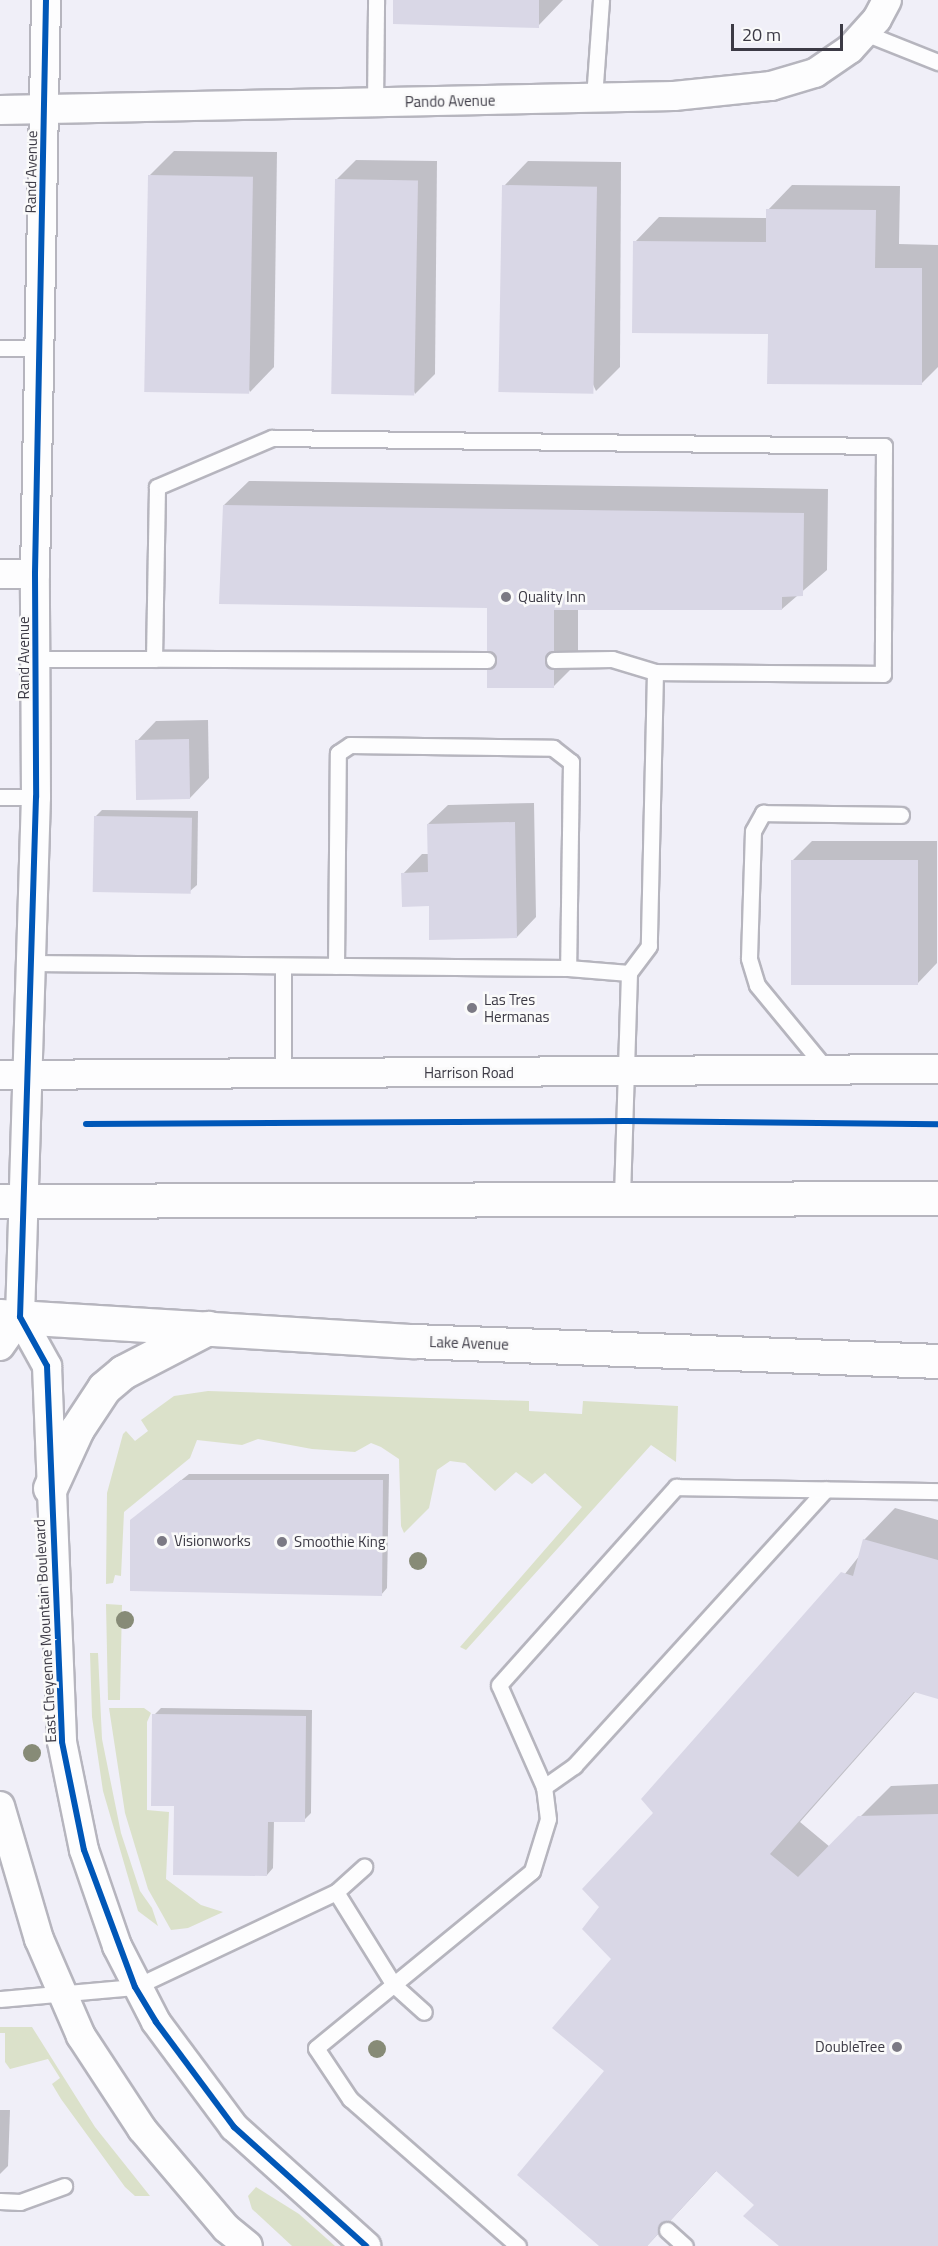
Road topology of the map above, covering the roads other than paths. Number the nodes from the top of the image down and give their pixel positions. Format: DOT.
graph roads {
  1 [pos="46,0"];
  2 [pos="376,0"];
  3 [pos="601,0"];
  4 [pos="876,17"];
  5 [pos="938,62"];
  6 [pos="594,98"];
  7 [pos="375,103"];
  8 [pos="0,110"];
  9 [pos="44,110"];
  10 [pos="0,348"];
  11 [pos="40,348"];
  12 [pos="0,574"];
  13 [pos="35,574"];
  14 [pos="36,659"];
  15 [pos="154,659"];
  16 [pos="487,660"];
  17 [pos="554,660"];
  18 [pos="655,672"];
  19 [pos="0,797"];
  20 [pos="36,797"];
  21 [pos="901,815"];
  22 [pos="31,963"];
  23 [pos="283,966"];
  24 [pos="336,966"];
  25 [pos="568,968"];
  26 [pos="629,973"];
  27 [pos="938,1069"];
  28 [pos="827,1070"];
  29 [pos="626,1072"];
  30 [pos="283,1074"];
  31 [pos="14,1075"];
  32 [pos="622,1198"];
  33 [pos="938,1198"];
  34 [pos="12,1201"];
  35 [pos="10,1316"];
  36 [pos="210,1327"];
  37 [pos="0,1346"];
  38 [pos="938,1361"];
  39 [pos="50,1488"];
  40 [pos="826,1489"];
  41 [pos="938,1491"];
  42 [pos="544,1787"];
  43 [pos="0,1806"];
  44 [pos="364,1867"];
  45 [pos="336,1892"];
  46 [pos="394,1985"];
  47 [pos="135,1987"];
  48 [pos="62,1994"];
  49 [pos="0,1999"];
  50 [pos="424,2012"];
  51 [pos="64,2186"];
  52 [pos="0,2201"];
  53 [pos="667,2230"];
  54 [pos="248,2246"];
  55 [pos="366,2246"];
  56 [pos="518,2246"];
  57 [pos="685,2246"];
  1 -- 9 [label="street, Rand Avenue"];
  2 -- 7 [label="lane"];
  3 -- 6 [label="lane"];
  4 -- 5 [label="lane"];
  4 -- 6 [label="street, Pando Avenue"];
  6 -- 7 [label="street, Pando Avenue"];
  7 -- 9 [label="street, Pando Avenue"];
  8 -- 9 [label="street, Pando Avenue"];
  9 -- 11 [label="street, Rand Avenue"];
  10 -- 11 [label="lane"];
  11 -- 13 [label="street, Rand Avenue"];
  12 -- 13 [label="street"];
  13 -- 14 [label="street, Rand Avenue"];
  14 -- 15 [label="lane"];
  14 -- 20 [label="street, Rand Avenue"];
  15 -- 16 [label="lane"];
  15 -- 18 [label="lane"];
  17 -- 18 [label="lane"];
  18 -- 26 [label="lane"];
  19 -- 20 [label="lane"];
  20 -- 22 [label="street, Rand Avenue"];
  21 -- 28 [label="lane"];
  22 -- 23 [label="lane"];
  22 -- 31 [label="street, Rand Avenue"];
  23 -- 24 [label="lane"];
  23 -- 30 [label="lane"];
  24 -- 25 [label="lane"];
  24 -- 25 [label="lane"];
  25 -- 26 [label="lane"];
  26 -- 29 [label="lane"];
  27 -- 28 [label="street, Harrison Road"];
  28 -- 29 [label="street, Harrison Road"];
  29 -- 30 [label="street, Harrison Road"];
  29 -- 32 [label="lane"];
  30 -- 31 [label="street, Harrison Road"];
  31 -- 34 [label="street, Rand Avenue"];
  32 -- 33 [label="main road"];
  32 -- 34 [label="main road"];
  34 -- 35 [label="street, Rand Avenue"];
  35 -- 36 [label="main road, Lake Avenue"];
  35 -- 37 [label="street"];
  35 -- 39 [label="street, East Cheyenne Mountain Boulevard"];
  36 -- 38 [label="main road, Lake Avenue"];
  36 -- 39 [label="main road"];
  39 -- 47 [label="street, East Cheyenne Mountain Boulevard"];
  40 -- 41 [label="lane"];
  40 -- 42 [label="lane"];
  40 -- 42 [label="lane"];
  42 -- 46 [label="lane"];
  43 -- 48 [label="street"];
  44 -- 45 [label="lane"];
  45 -- 46 [label="lane"];
  45 -- 47 [label="lane"];
  46 -- 50 [label="lane"];
  46 -- 56 [label="lane"];
  47 -- 48 [label="lane"];
  47 -- 55 [label="street, East Cheyenne Mountain Boulevard"];
  48 -- 49 [label="lane"];
  48 -- 54 [label="street"];
  51 -- 52 [label="lane"];
  53 -- 57 [label="lane"];
}
